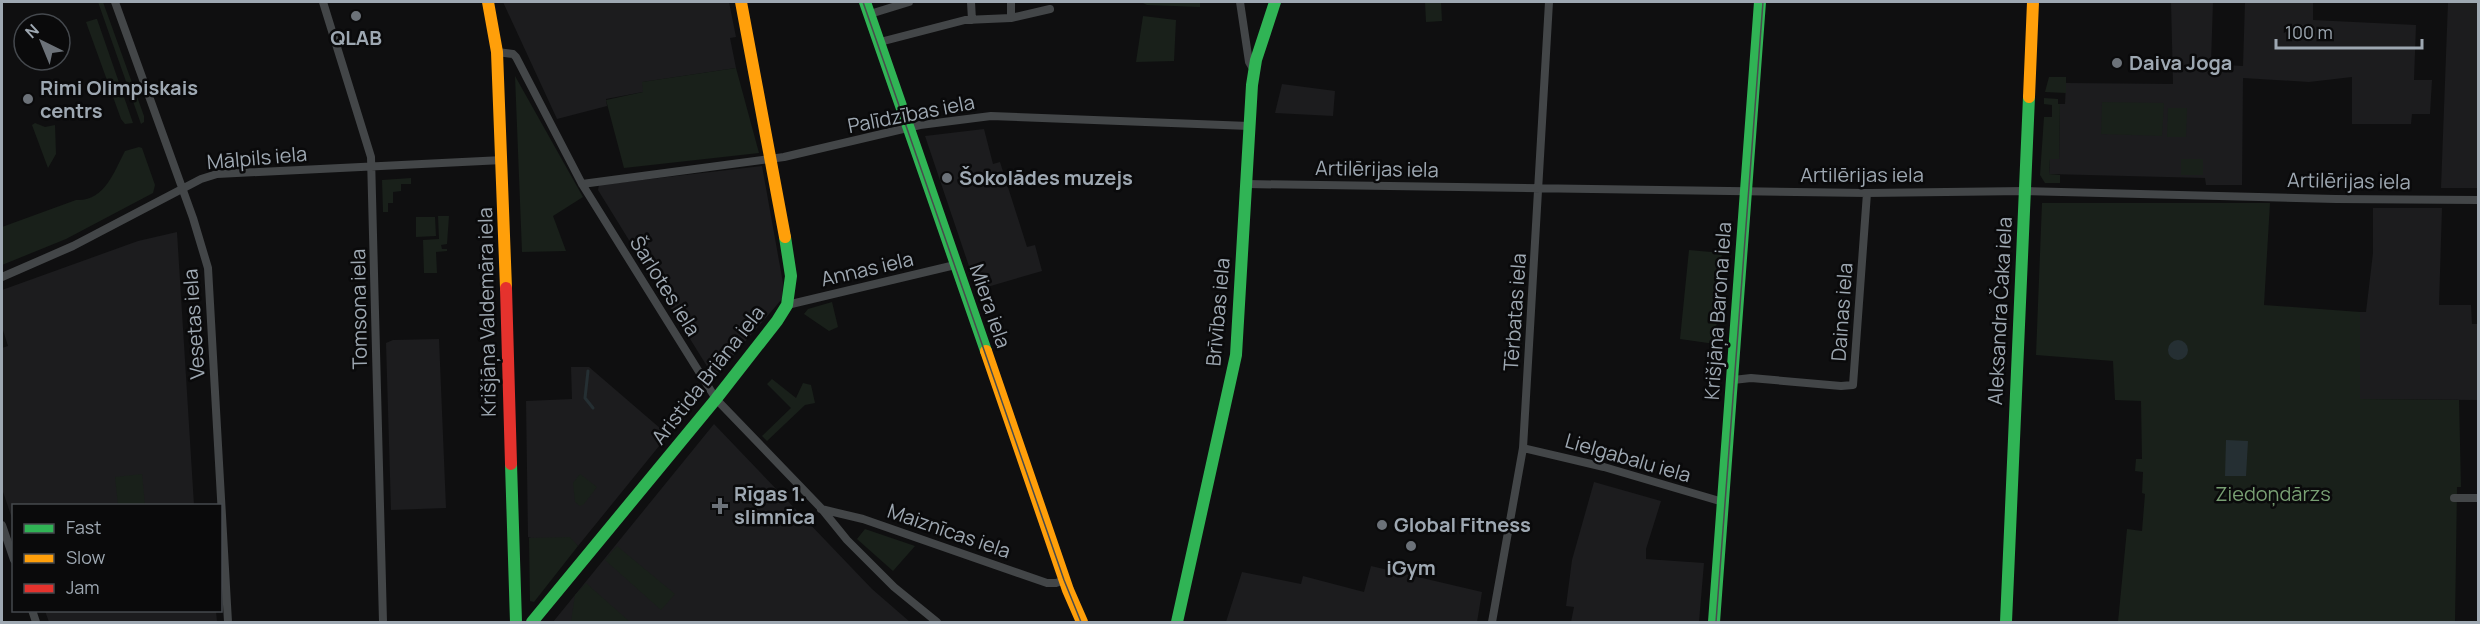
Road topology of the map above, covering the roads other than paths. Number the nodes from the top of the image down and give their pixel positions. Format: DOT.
graph roads {
  1 [pos="115,2"];
  2 [pos="323,2"];
  3 [pos="488,2"];
  4 [pos="741,2"];
  5 [pos="866,2"];
  6 [pos="909,2"];
  7 [pos="971,2"];
  8 [pos="1011,2"];
  9 [pos="1240,2"];
  10 [pos="1275,2"];
  11 [pos="1549,2"];
  12 [pos="1760,2"];
  13 [pos="2033,2"];
  14 [pos="1050,9"];
  15 [pos="870,14"];
  16 [pos="1011,18"];
  17 [pos="972,20"];
  18 [pos="880,42"];
  19 [pos="497,52"];
  20 [pos="1254,70"];
  21 [pos="1249,126"];
  22 [pos="907,129"];
  23 [pos="770,159"];
  24 [pos="503,160"];
  25 [pos="371,166"];
  26 [pos="582,184"];
  27 [pos="1246,184"];
  28 [pos="182,189"];
  29 [pos="1540,189"];
  30 [pos="1746,190"];
  31 [pos="2025,191"];
  32 [pos="1867,193"];
  33 [pos="2478,200"];
  34 [pos="955,265"];
  35 [pos="2,277"];
  36 [pos="787,305"];
  37 [pos="1732,380"];
  38 [pos="717,399"];
  39 [pos="1523,448"];
  40 [pos="2454,498"];
  41 [pos="2478,498"];
  42 [pos="1723,502"];
  43 [pos="221,504"];
  44 [pos="821,508"];
  45 [pos="222,513"];
  46 [pos="2,525"];
  47 [pos="12,554"];
  48 [pos="1065,580"];
  49 [pos="228,622"];
  50 [pos="383,622"];
  51 [pos="516,622"];
  52 [pos="532,622"];
  53 [pos="937,622"];
  54 [pos="1082,622"];
  55 [pos="1177,622"];
  56 [pos="1492,622"];
  57 [pos="1714,622"];
  58 [pos="2006,622"];
  1 -- 28 [label="street, Vesetas iela"];
  2 -- 25 [label="street, Tomsona iela"];
  3 -- 19 [label="main road, Krišjāņa Valdemāra iela"];
  4 -- 23 [label="main road, Aristida Briāna iela"];
  5 -- 15 [label="main road, Miera iela"];
  6 -- 15 [label="street"];
  7 -- 17 [label="street"];
  8 -- 16 [label="street"];
  9 -- 20 [label="street"];
  10 -- 20 [label="main road, Brīvības iela"];
  11 -- 29 [label="street, Tērbatas iela"];
  12 -- 30 [label="main road, Krišjāņa Barona iela"];
  13 -- 31 [label="main road, Aleksandra Čaka iela"];
  14 -- 16 [label="street"];
  15 -- 18 [label="main road, Miera iela"];
  16 -- 17 [label="street"];
  17 -- 18 [label="street"];
  18 -- 22 [label="main road, Miera iela"];
  19 -- 24 [label="main road, Krišjāņa Valdemāra iela"];
  19 -- 26 [label="street, Šarlotes iela"];
  20 -- 21 [label="main road, Brīvības iela"];
  21 -- 22 [label="street, Palīdzības iela"];
  21 -- 27 [label="main road, Brīvības iela"];
  22 -- 23 [label="street, Palīdzības iela"];
  22 -- 34 [label="main road, Miera iela"];
  23 -- 26 [label="street, Palīdzības iela"];
  23 -- 36 [label="main road, Aristida Briāna iela"];
  24 -- 25 [label="street, Mālpils iela"];
  24 -- 51 [label="main road, Krišjāņa Valdemāra iela"];
  25 -- 28 [label="street, Mālpils iela"];
  25 -- 50 [label="street, Tomsona iela"];
  26 -- 38 [label="street, Šarlotes iela"];
  27 -- 29 [label="street, Artilērijas iela"];
  27 -- 55 [label="main road, Brīvības iela"];
  28 -- 35 [label="street, Mālpils iela"];
  28 -- 43 [label="street, Vesetas iela"];
  29 -- 30 [label="street, Artilērijas iela"];
  29 -- 39 [label="street, Tērbatas iela"];
  30 -- 32 [label="street, Artilērijas iela"];
  30 -- 37 [label="main road, Krišjāņa Barona iela"];
  31 -- 32 [label="street, Artilērijas iela"];
  31 -- 33 [label="street, Artilērijas iela"];
  31 -- 58 [label="main road, Aleksandra Čaka iela"];
  32 -- 37 [label="street, Dainas iela"];
  34 -- 36 [label="street, Annas iela"];
  34 -- 48 [label="main road, Miera iela"];
  36 -- 38 [label="main road, Aristida Briāna iela"];
  37 -- 42 [label="main road, Krišjāņa Barona iela"];
  38 -- 44 [label="street, Šarlotes iela"];
  38 -- 52 [label="main road, Aristida Briāna iela"];
  39 -- 42 [label="street, Lielgabalu iela"];
  39 -- 56 [label="street, Tērbatas iela"];
  40 -- 41 [label="street"];
  42 -- 57 [label="main road, Krišjāņa Barona iela"];
  44 -- 48 [label="street, Maiznīcas iela"];
  44 -- 53 [label="street, Šarlotes iela"];
  45 -- 49 [label="street, Vesetas iela"];
  46 -- 47 [label="street"];
  48 -- 54 [label="main road, Miera iela"];
}
